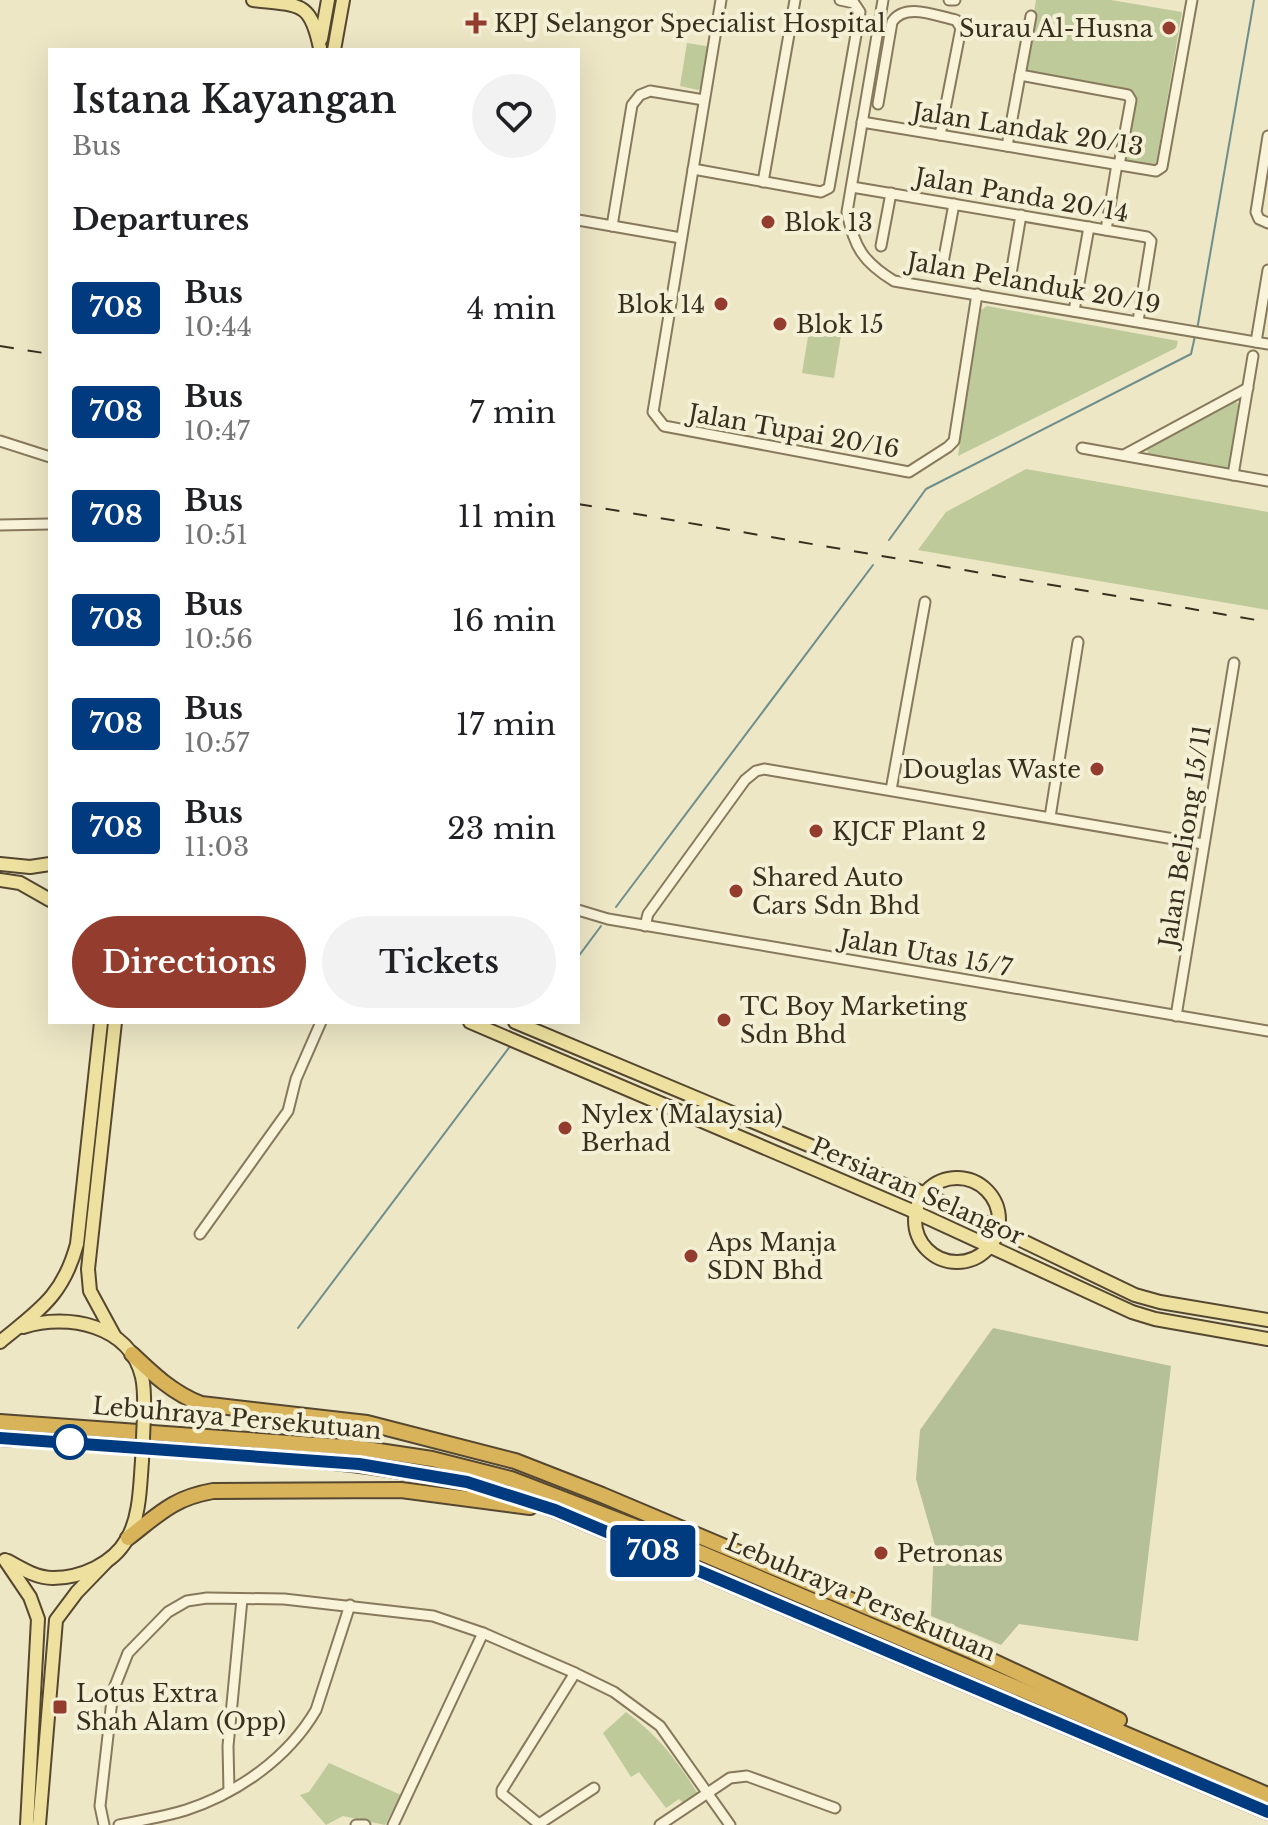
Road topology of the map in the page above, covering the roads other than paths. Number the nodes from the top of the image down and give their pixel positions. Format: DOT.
graph roads {
  1 [pos="253,0"];
  2 [pos="328,0"];
  3 [pos="343,0"];
  4 [pos="721,0"];
  5 [pos="840,0"];
  6 [pos="883,0"];
  7 [pos="1192,0"];
  8 [pos="795,1"];
  9 [pos="1031,16"];
  10 [pos="319,48"];
  11 [pos="319,48"];
  12 [pos="334,48"];
  13 [pos="1020,75"];
  14 [pos="704,100"];
  15 [pos="878,104"];
  16 [pos="862,122"];
  17 [pos="940,135"];
  18 [pos="1268,136"];
  19 [pos="1007,146"];
  20 [pos="1118,164"];
  21 [pos="693,169"];
  22 [pos="763,182"];
  23 [pos="852,187"];
  24 [pos="891,193"];
  25 [pos="954,204"];
  26 [pos="1021,215"];
  27 [pos="580,220"];
  28 [pos="1268,223"];
  29 [pos="612,226"];
  30 [pos="1089,227"];
  31 [pos="1106,230"];
  32 [pos="681,238"];
  33 [pos="881,246"];
  34 [pos="942,268"];
  35 [pos="1268,270"];
  36 [pos="1010,280"];
  37 [pos="977,294"];
  38 [pos="1074,311"];
  39 [pos="1138,321"];
  40 [pos="1256,342"];
  41 [pos="1268,344"];
  42 [pos="1253,356"];
  43 [pos="1248,388"];
  44 [pos="0,441"];
  45 [pos="1082,448"];
  46 [pos="1124,455"];
  47 [pos="48,456"];
  48 [pos="1233,475"];
  49 [pos="1268,481"];
  50 [pos="48,524"];
  51 [pos="0,525"];
  52 [pos="925,602"];
  53 [pos="1078,642"];
  54 [pos="1234,663"];
  55 [pos="891,790"];
  56 [pos="1050,817"];
  57 [pos="1203,844"];
  58 [pos="0,864"];
  59 [pos="48,864"];
  60 [pos="0,880"];
  61 [pos="48,899"];
  62 [pos="580,911"];
  63 [pos="645,926"];
  64 [pos="1176,1016"];
  65 [pos="101,1024"];
  66 [pos="115,1024"];
  67 [pos="320,1024"];
  68 [pos="475,1024"];
  69 [pos="520,1024"];
  70 [pos="1268,1031"];
  71 [pos="923,1193"];
  72 [pos="915,1212"];
  73 [pos="998,1228"];
  74 [pos="200,1234"];
  75 [pos="990,1246"];
  76 [pos="1268,1320"];
  77 [pos="16,1329"];
  78 [pos="115,1337"];
  79 [pos="1268,1339"];
  80 [pos="0,1342"];
  81 [pos="132,1354"];
  82 [pos="0,1422"];
  83 [pos="0,1438"];
  84 [pos="511,1479"];
  85 [pos="580,1485"];
  86 [pos="555,1510"];
  87 [pos="128,1538"];
  88 [pos="2,1557"];
  89 [pos="106,1562"];
  90 [pos="242,1599"];
  91 [pos="350,1605"];
  92 [pos="483,1633"];
  93 [pos="575,1673"];
  94 [pos="1137,1737"];
  95 [pos="594,1788"];
  96 [pos="229,1791"];
  97 [pos="710,1794"];
  98 [pos="1268,1795"];
  99 [pos="835,1808"];
  100 [pos="1268,1812"];
  101 [pos="671,1822"];
  102 [pos="27,1825"];
  103 [pos="39,1825"];
  104 [pos="104,1825"];
  105 [pos="119,1825"];
  106 [pos="356,1825"];
  107 [pos="365,1825"];
  108 [pos="393,1825"];
  109 [pos="660,1825"];
  110 [pos="730,1825"];
  1 -- 10 [label="main road"];
  2 -- 11 [label="main road"];
  3 -- 12 [label="main road"];
  4 -- 14 [label="street, Jalan Tupai 20/16"];
  5 -- 22 [label="street"];
  6 -- 16 [label="street, Jalan Pelanduk 20/19"];
  7 -- 20 [label="street, Jalan Landak 20/13"];
  8 -- 22 [label="street"];
  9 -- 13 [label="street"];
  13 -- 19 [label="street"];
  13 -- 20 [label="street"];
  14 -- 21 [label="street, Jalan Tupai 20/16"];
  14 -- 29 [label="street"];
  15 -- 17 [label="street"];
  16 -- 17 [label="street, Jalan Landak 20/13"];
  16 -- 23 [label="street, Jalan Pelanduk 20/19"];
  17 -- 19 [label="street, Jalan Landak 20/13"];
  18 -- 28 [label="street"];
  19 -- 20 [label="street, Jalan Landak 20/13"];
  20 -- 31 [label="street"];
  21 -- 22 [label="street"];
  21 -- 32 [label="street, Jalan Tupai 20/16"];
  23 -- 24 [label="street, Jalan Panda 20/14"];
  23 -- 37 [label="street, Jalan Pelanduk 20/19"];
  24 -- 25 [label="street, Jalan Panda 20/14"];
  24 -- 33 [label="street"];
  25 -- 26 [label="street, Jalan Panda 20/14"];
  25 -- 34 [label="street"];
  26 -- 30 [label="street, Jalan Panda 20/14"];
  26 -- 36 [label="street"];
  27 -- 29 [label="street"];
  29 -- 32 [label="street"];
  30 -- 31 [label="street, Jalan Panda 20/14"];
  30 -- 38 [label="street"];
  31 -- 39 [label="street, Jalan Panda 20/14"];
  32 -- 37 [label="street, Jalan Tupai 20/16"];
  35 -- 40 [label="street"];
  37 -- 38 [label="street, Jalan Pelanduk 20/19"];
  38 -- 39 [label="street, Jalan Pelanduk 20/19"];
  39 -- 40 [label="street, Jalan Pelanduk 20/19"];
  40 -- 41 [label="street, Jalan Pelanduk 20/19"];
  42 -- 43 [label="street"];
  43 -- 46 [label="street"];
  43 -- 48 [label="street"];
  44 -- 47 [label="street"];
  45 -- 46 [label="street"];
  46 -- 48 [label="street"];
  48 -- 49 [label="street"];
  50 -- 51 [label="street"];
  52 -- 55 [label="street"];
  53 -- 56 [label="street"];
  54 -- 57 [label="street, Jalan Beliong 15/11"];
  55 -- 56 [label="street"];
  55 -- 63 [label="street"];
  56 -- 57 [label="street"];
  57 -- 64 [label="street, Jalan Beliong 15/11"];
  58 -- 59 [label="main road"];
  60 -- 61 [label="main road"];
  62 -- 63 [label="street, Jalan Utas 15/7"];
  63 -- 64 [label="street, Jalan Utas 15/7"];
  64 -- 70 [label="street, Jalan Utas 15/7"];
  65 -- 77 [label="main road"];
  66 -- 78 [label="main road"];
  67 -- 74 [label="street"];
  68 -- 72 [label="main road, Persiaran Selangor"];
  69 -- 71 [label="main road, Persiaran Selangor"];
  71 -- 72 [label="main road"];
  71 -- 73 [label="main road, Persiaran Selangor"];
  71 -- 73 [label="main road"];
  72 -- 75 [label="main road, Persiaran Selangor"];
  72 -- 75 [label="main road"];
  73 -- 75 [label="main road"];
  73 -- 76 [label="main road, Persiaran Selangor"];
  75 -- 79 [label="main road, Persiaran Selangor"];
  77 -- 78 [label="main road"];
  77 -- 80 [label="main road"];
  78 -- 81 [label="main road"];
  81 -- 85 [label="highway"];
  81 -- 87 [label="main road, bridge"];
  82 -- 84 [label="highway, Lebuhraya Persekutuan"];
  83 -- 86 [label="highway, Lebuhraya Persekutuan"];
  84 -- 85 [label="highway"];
  84 -- 94 [label="highway, Lebuhraya Persekutuan"];
  85 -- 94 [label="highway"];
  86 -- 87 [label="highway"];
  86 -- 100 [label="highway, Lebuhraya Persekutuan"];
  87 -- 89 [label="main road"];
  88 -- 89 [label="main road"];
  88 -- 102 [label="main road"];
  89 -- 103 [label="main road"];
  90 -- 91 [label="street"];
  90 -- 96 [label="street"];
  90 -- 104 [label="street"];
  91 -- 92 [label="street"];
  91 -- 96 [label="street"];
  92 -- 93 [label="street"];
  92 -- 108 [label="street"];
  93 -- 95 [label="street"];
  93 -- 97 [label="street"];
  94 -- 98 [label="highway, Lebuhraya Persekutuan"];
  96 -- 105 [label="street"];
  97 -- 99 [label="street"];
  97 -- 101 [label="street"];
  97 -- 110 [label="street"];
  101 -- 109 [label="street"];
  106 -- 107 [label="street"];
}
